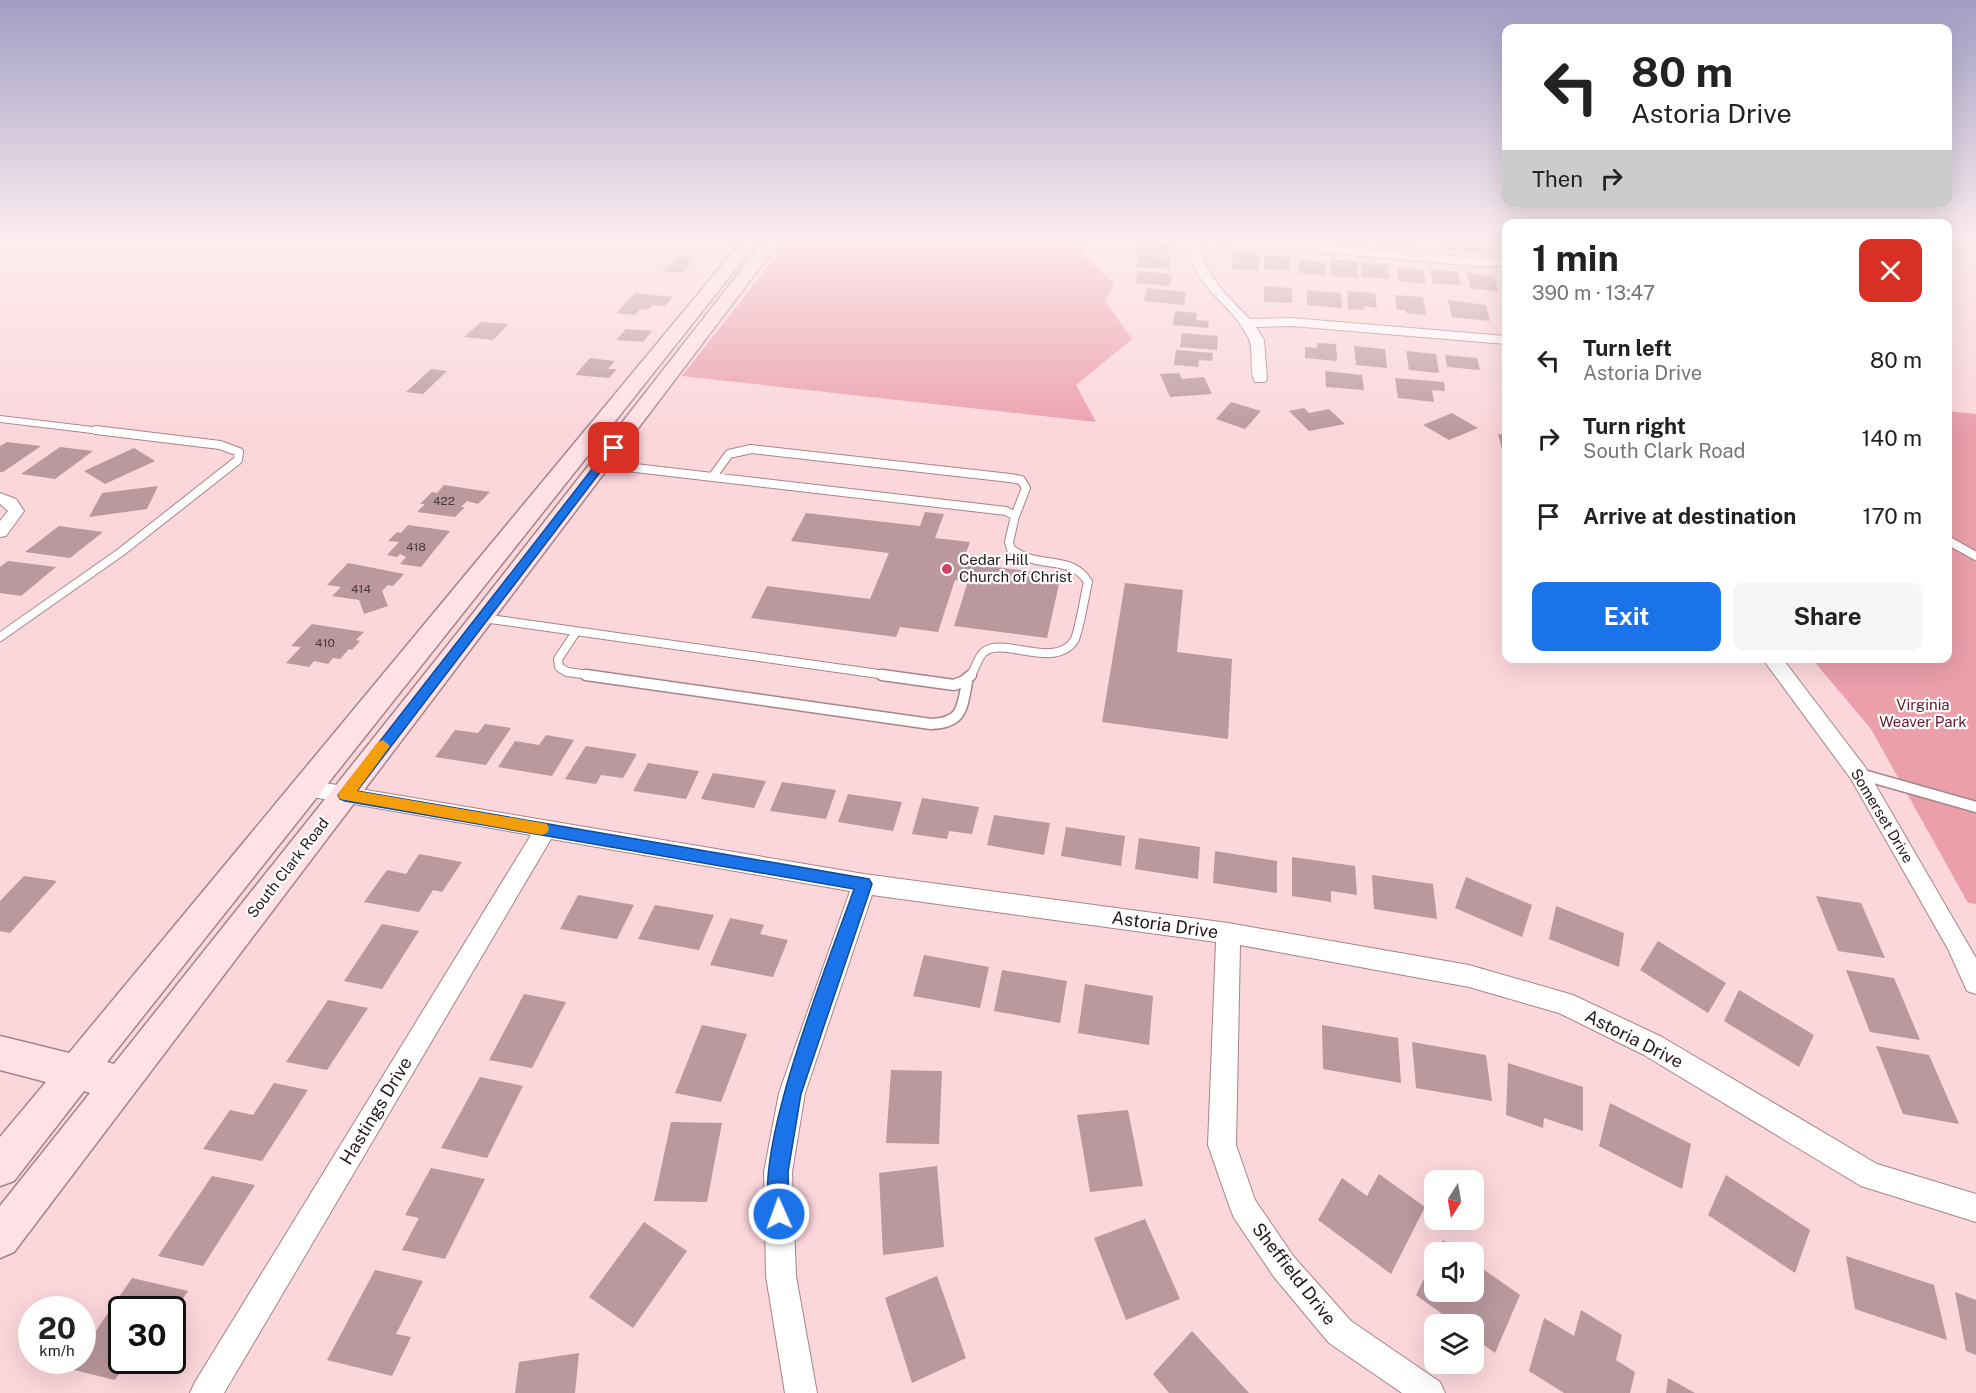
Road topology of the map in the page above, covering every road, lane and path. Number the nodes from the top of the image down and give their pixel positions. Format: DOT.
graph roads {
  1 [pos="697,306"];
  2 [pos="722,306"];
  3 [pos="1230,306"];
  4 [pos="1247,323"];
  5 [pos="1502,340"];
  6 [pos="1260,378"];
  7 [pos="0,419"];
  8 [pos="571,461"];
  9 [pos="602,464"];
  10 [pos="712,476"];
  11 [pos="0,498"];
  12 [pos="1015,516"];
  13 [pos="0,532"];
  14 [pos="1952,543"];
  15 [pos="1976,556"];
  16 [pos="448,614"];
  17 [pos="483,618"];
  18 [pos="576,632"];
  19 [pos="0,637"];
  20 [pos="1775,663"];
  21 [pos="967,682"];
  22 [pos="1858,773"];
  23 [pos="307,788"];
  24 [pos="345,795"];
  25 [pos="1976,807"];
  26 [pos="546,829"];
  27 [pos="864,884"];
  28 [pos="1228,933"];
  29 [pos="1976,983"];
  30 [pos="0,1053"];
  31 [pos="76,1072"];
  32 [pos="120,1083"];
  33 [pos="0,1167"];
  34 [pos="1976,1208"];
  35 [pos="0,1238"];
  36 [pos="206,1393"];
  37 [pos="801,1393"];
  38 [pos="1429,1393"];
  1 -- 8 [label="main road"];
  2 -- 9 [label="main road, South Clark Road"];
  3 -- 4 [label="street"];
  4 -- 5 [label="street"];
  4 -- 6 [label="street"];
  7 -- 19 [label="lane"];
  8 -- 9 [label="main road"];
  8 -- 16 [label="main road"];
  9 -- 10 [label="lane"];
  9 -- 17 [label="main road, South Clark Road"];
  10 -- 12 [label="lane"];
  10 -- 12 [label="lane"];
  11 -- 13 [label="street"];
  12 -- 21 [label="lane"];
  14 -- 15 [label="lane"];
  16 -- 17 [label="main road"];
  16 -- 23 [label="main road"];
  17 -- 18 [label="lane"];
  17 -- 24 [label="main road, South Clark Road"];
  18 -- 21 [label="lane"];
  18 -- 21 [label="lane"];
  20 -- 22 [label="street, Somerset Drive"];
  22 -- 25 [label="lane"];
  22 -- 29 [label="street, Somerset Drive"];
  23 -- 24 [label="street, Astoria Drive"];
  23 -- 31 [label="main road"];
  24 -- 26 [label="street, Astoria Drive"];
  24 -- 32 [label="main road, South Clark Road"];
  26 -- 27 [label="street, Astoria Drive"];
  26 -- 36 [label="street, Hastings Drive"];
  27 -- 28 [label="street, Astoria Drive"];
  27 -- 37 [label="street"];
  28 -- 34 [label="street, Astoria Drive"];
  28 -- 38 [label="street, Sheffield Drive"];
  30 -- 31 [label="main road"];
  31 -- 32 [label="main road"];
  31 -- 33 [label="main road"];
  32 -- 35 [label="main road, South Clark Road"];
}
